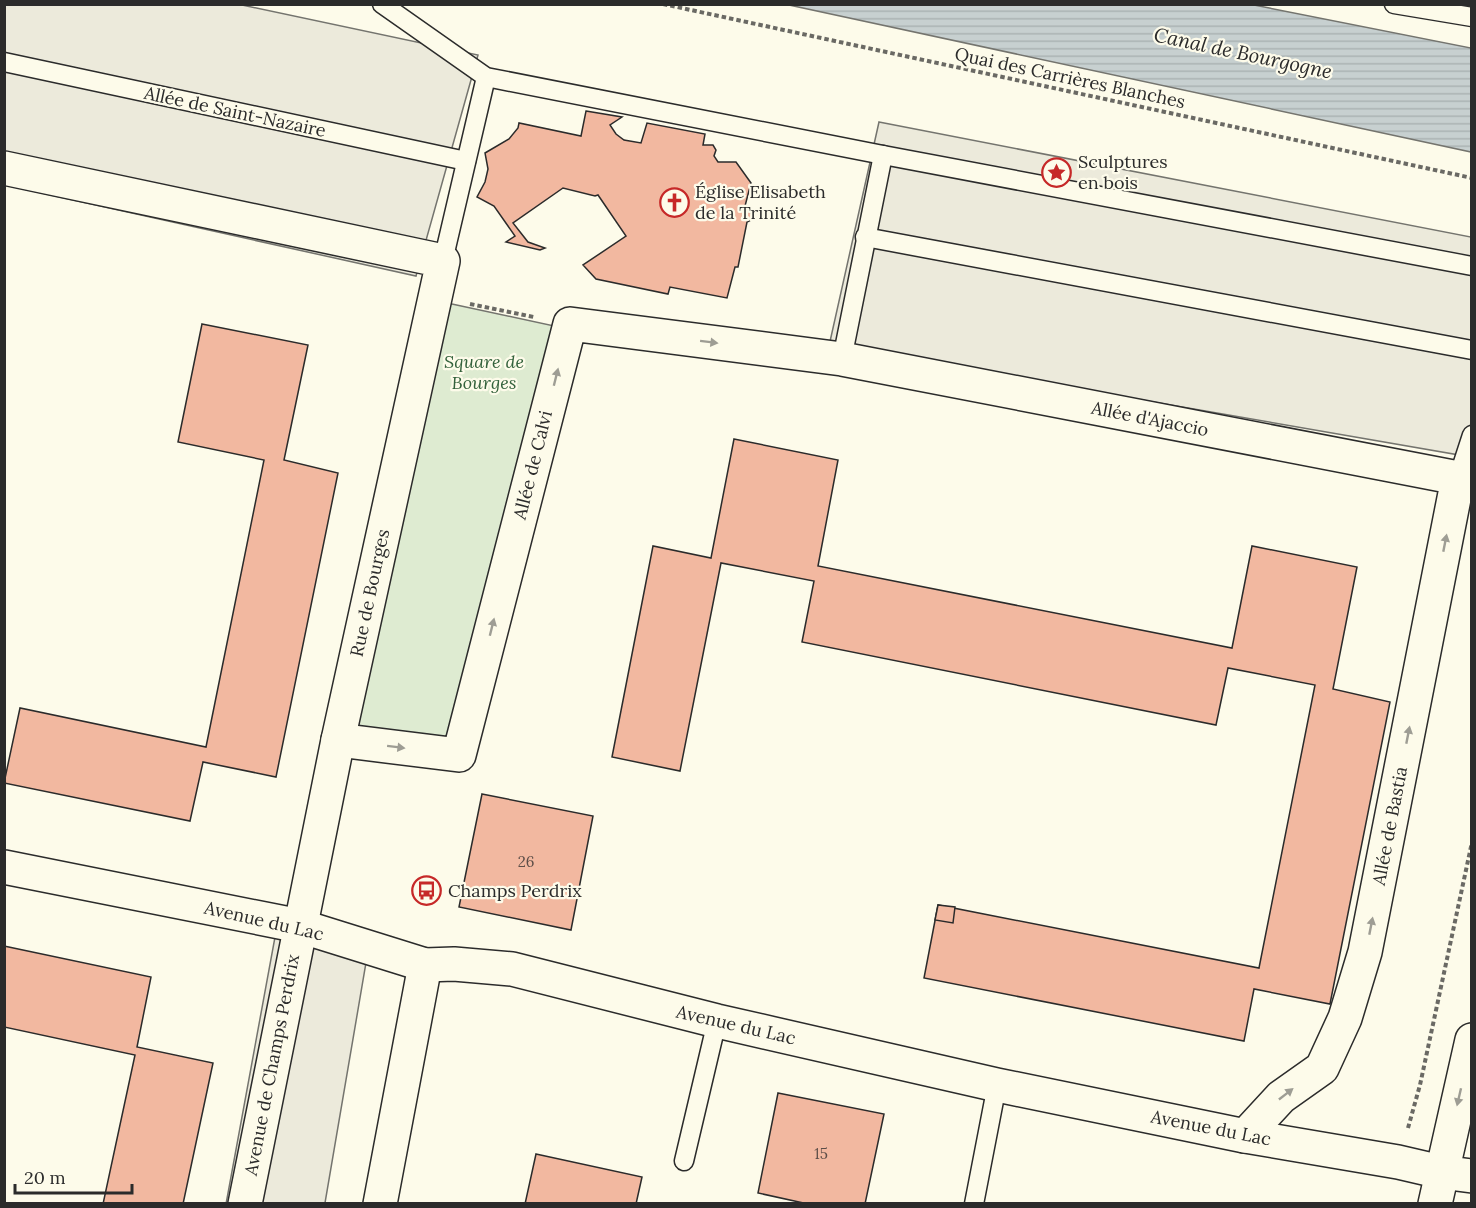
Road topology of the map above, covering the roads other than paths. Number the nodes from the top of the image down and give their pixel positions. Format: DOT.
graph roads {
  1 [pos="382,4"];
  2 [pos="1394,4"];
  3 [pos="1472,17"];
  4 [pos="4,62"];
  5 [pos="486,77"];
  6 [pos="882,154"];
  7 [pos="465,161"];
  8 [pos="4,168"];
  9 [pos="865,237"];
  10 [pos="442,261"];
  11 [pos="1472,266"];
  12 [pos="1472,350"];
  13 [pos="842,359"];
  14 [pos="1472,435"];
  15 [pos="1458,478"];
  16 [pos="338,740"];
  17 [pos="4,867"];
  18 [pos="300,926"];
  19 [pos="425,965"];
  20 [pos="717,1021"];
  21 [pos="1472,1040"];
  22 [pos="997,1085"];
  23 [pos="1245,1136"];
  24 [pos="684,1161"];
  25 [pos="1456,1174"];
  26 [pos="245,1203"];
  27 [pos="380,1203"];
  28 [pos="974,1203"];
  29 [pos="1435,1203"];
  1 -- 5 [label="lane"];
  2 -- 3 [label="lane"];
  4 -- 7 [label="lane, Allée de Saint-Nazaire"];
  5 -- 6 [label="lane"];
  5 -- 7 [label="lane"];
  6 -- 9 [label="lane"];
  6 -- 11 [label="lane"];
  7 -- 10 [label="lane"];
  8 -- 10 [label="street"];
  9 -- 12 [label="lane"];
  9 -- 13 [label="lane"];
  10 -- 16 [label="street, Rue de Bourges"];
  13 -- 15 [label="street, Allée d'Ajaccio"];
  16 -- 13 [label="street, Allée de Calvi, one-way"];
  14 -- 15 [label="lane"];
  23 -- 15 [label="street, Allée de Bastia, one-way"];
  16 -- 18 [label="street, Rue de Bourges"];
  17 -- 18 [label="street, Avenue du Lac"];
  18 -- 19 [label="street, Avenue du Lac"];
  18 -- 26 [label="street, Avenue de Champs Perdrix"];
  19 -- 20 [label="street, Avenue du Lac"];
  19 -- 27 [label="street"];
  20 -- 22 [label="street, Avenue du Lac"];
  20 -- 24 [label="lane"];
  21 -- 25 [label="street, one-way"];
  22 -- 23 [label="street, Avenue du Lac"];
  22 -- 28 [label="lane"];
  23 -- 25 [label="street, Avenue du Lac"];
  25 -- 29 [label="street"];
}
